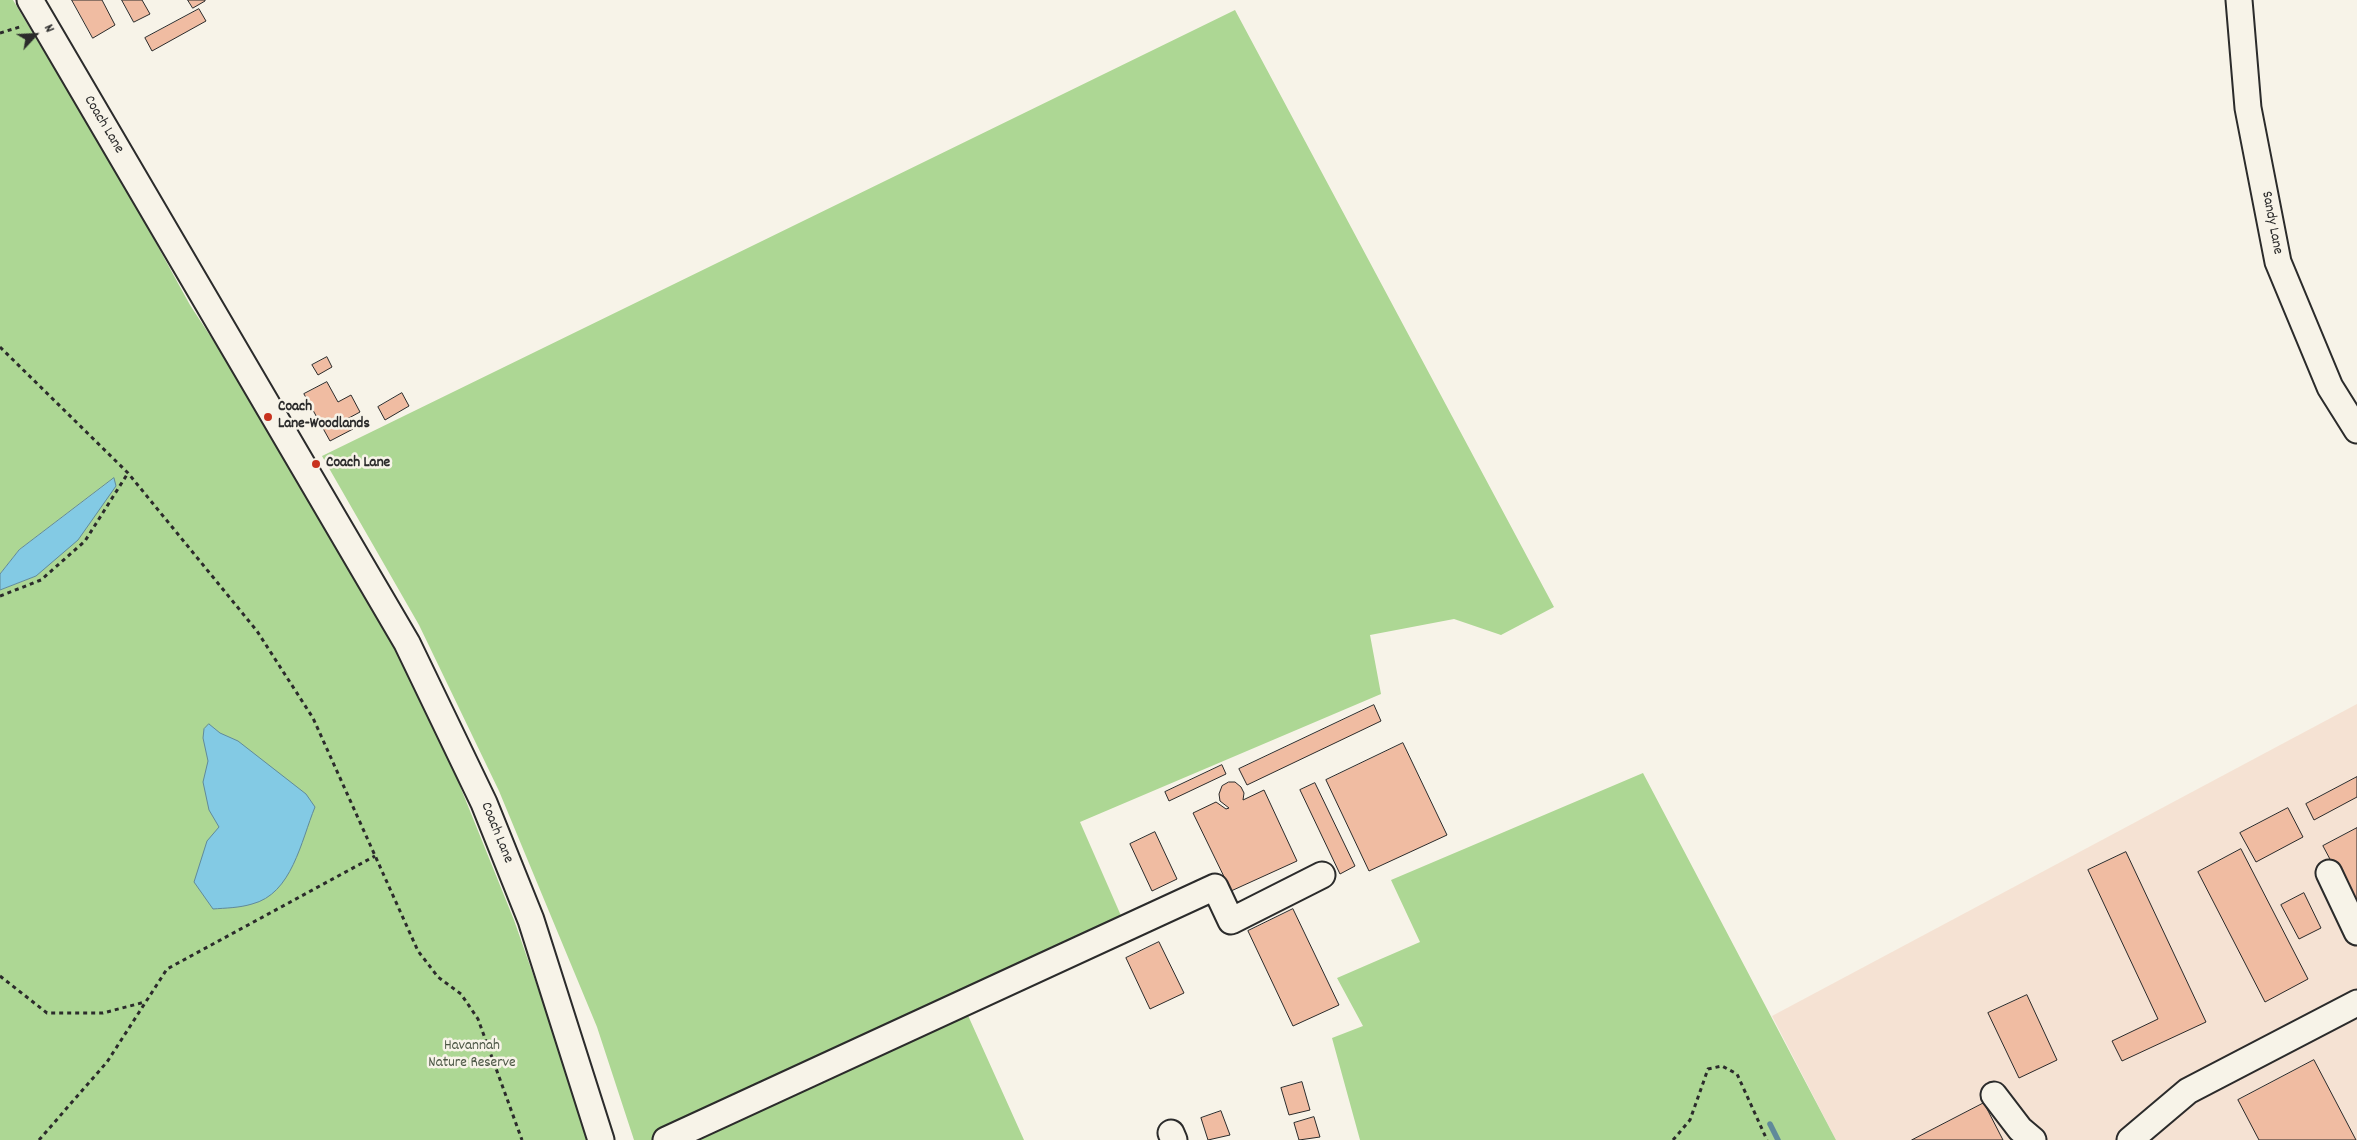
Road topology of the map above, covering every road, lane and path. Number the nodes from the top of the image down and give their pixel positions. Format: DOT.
graph roads {
  1 [pos="30,0"];
  2 [pos="2239,0"];
  3 [pos="0,347"];
  4 [pos="2357,430"];
  5 [pos="128,473"];
  6 [pos="0,596"];
  7 [pos="375,856"];
  8 [pos="2329,874"];
  9 [pos="1322,875"];
  10 [pos="2357,932"];
  11 [pos="0,976"];
  12 [pos="146,1002"];
  13 [pos="2357,1003"];
  14 [pos="1994,1095"];
  15 [pos="39,1140"];
  16 [pos="522,1140"];
  17 [pos="601,1140"];
  18 [pos="666,1140"];
  19 [pos="1673,1140"];
  20 [pos="1768,1140"];
  21 [pos="2033,1140"];
  22 [pos="2130,1140"];
  1 -- 17 [label="street, Coach Lane"];
  2 -- 4 [label="street, Sandy Lane"];
  3 -- 5 [label="path"];
  5 -- 6 [label="path"];
  5 -- 7 [label="path"];
  7 -- 12 [label="path"];
  7 -- 16 [label="path"];
  8 -- 10 [label="street"];
  9 -- 18 [label="street"];
  11 -- 12 [label="path"];
  12 -- 15 [label="path"];
  13 -- 22 [label="street"];
  14 -- 21 [label="street"];
  19 -- 20 [label="path"];
}
